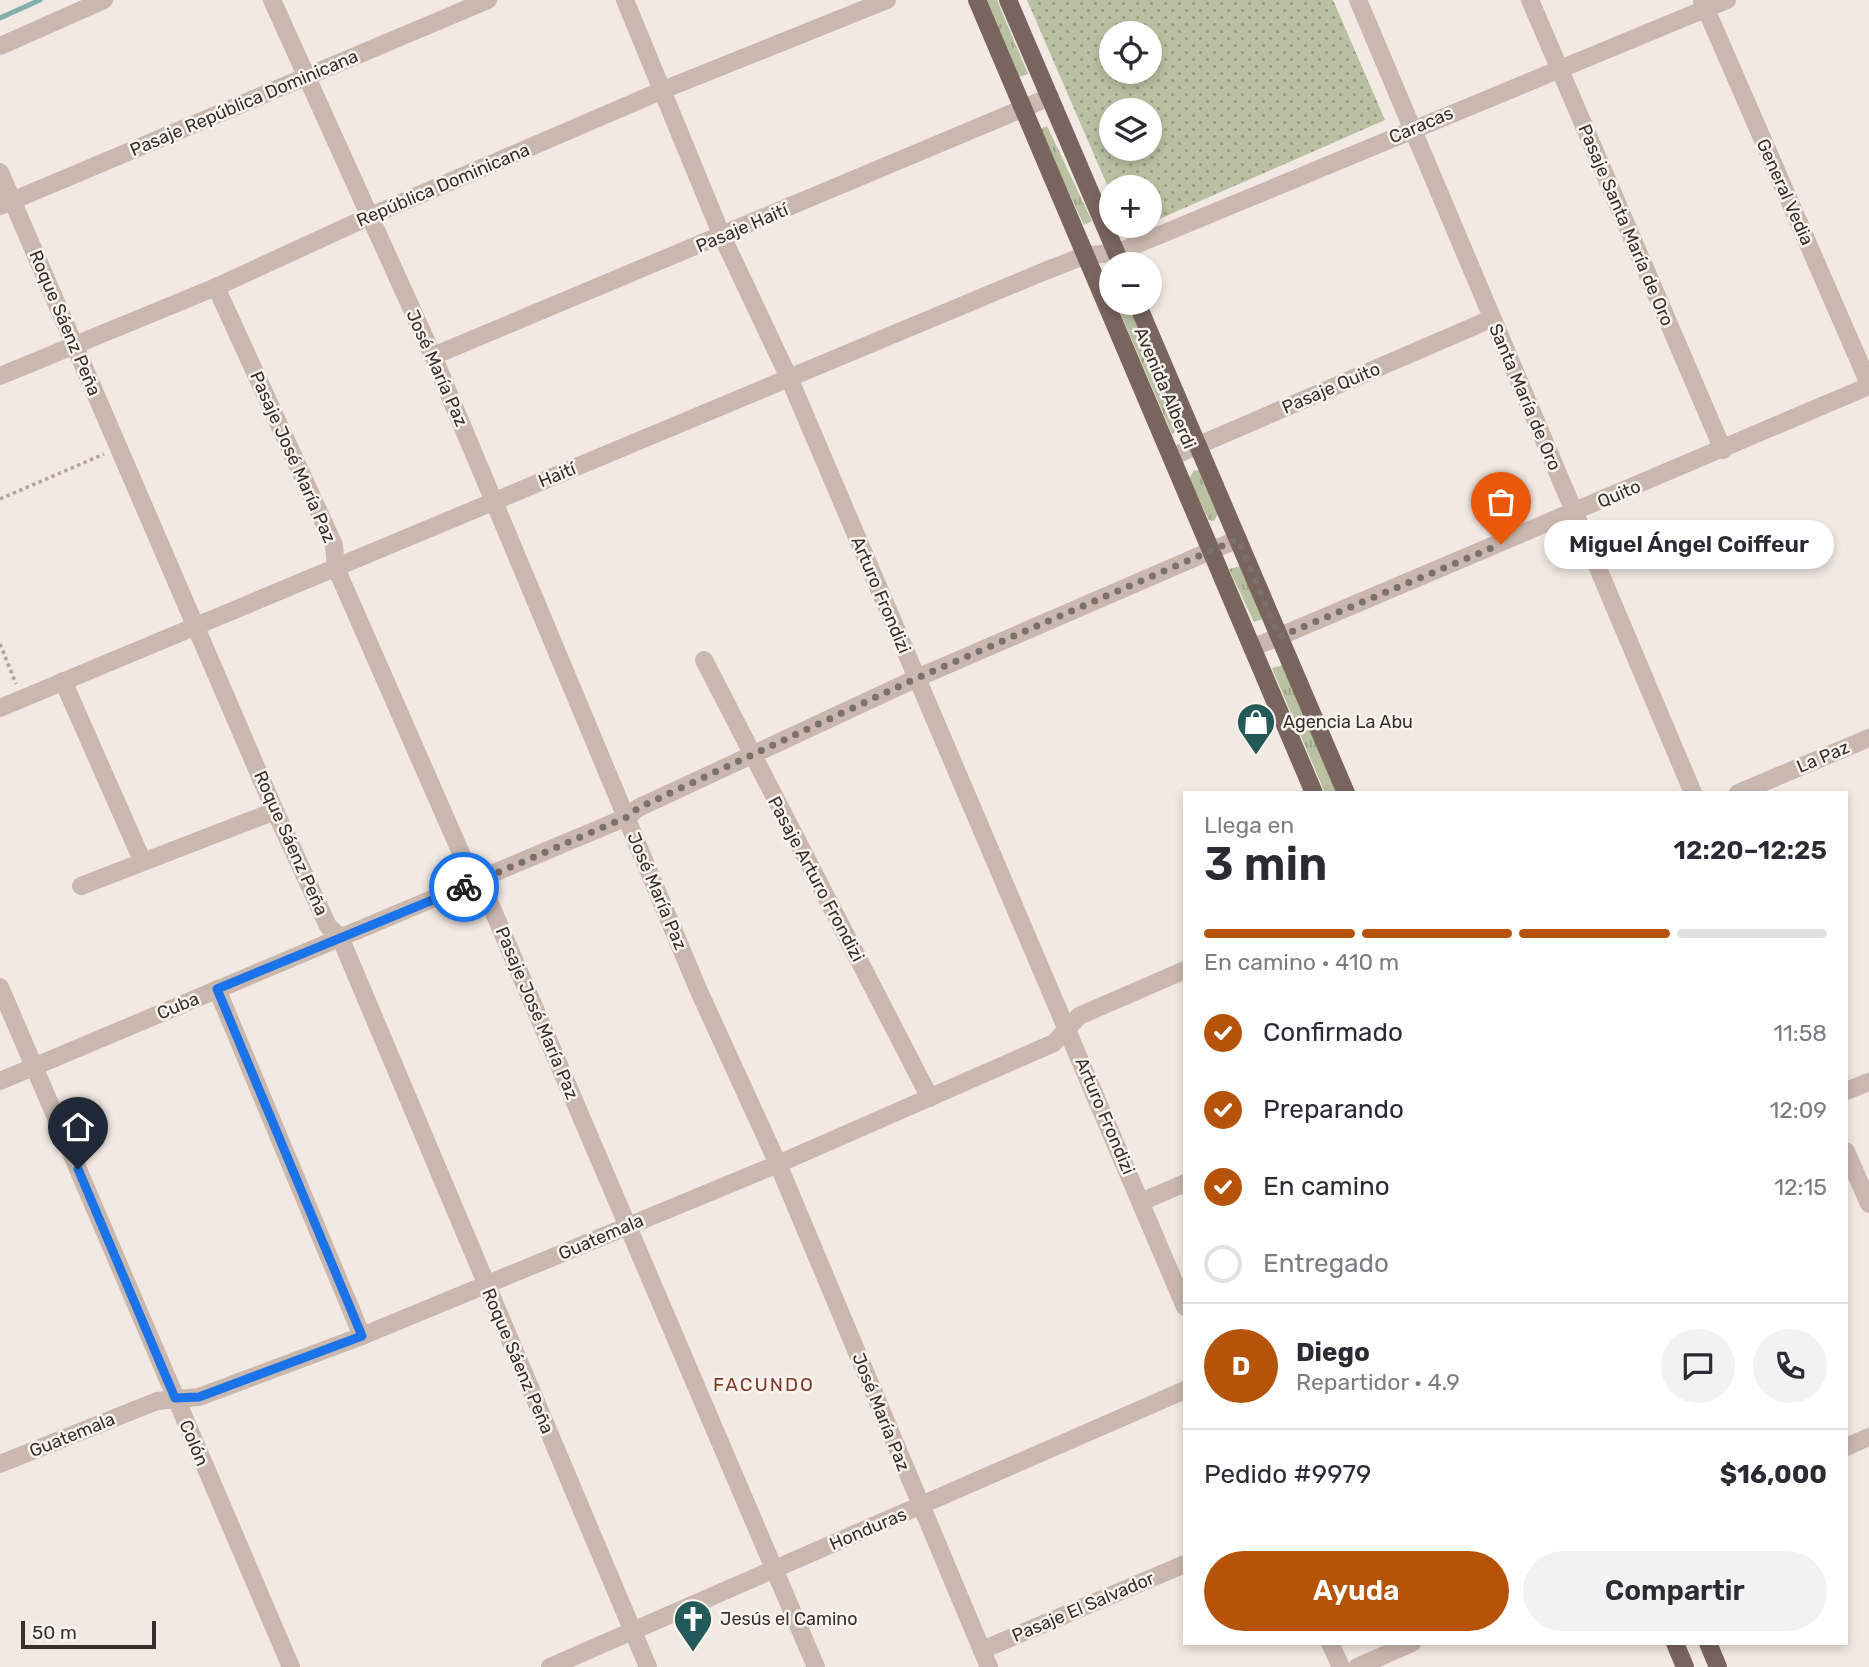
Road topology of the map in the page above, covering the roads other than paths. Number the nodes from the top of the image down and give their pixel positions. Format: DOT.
graph roads {
  1 [pos="104,0"];
  2 [pos="272,0"];
  3 [pos="488,0"];
  4 [pos="625,0"];
  5 [pos="887,0"];
  6 [pos="977,0"];
  7 [pos="1009,0"];
  8 [pos="1358,0"];
  9 [pos="1530,0"];
  10 [pos="1727,0"];
  11 [pos="1704,4"];
  12 [pos="0,46"];
  13 [pos="1558,68"];
  14 [pos="308,76"];
  15 [pos="663,90"];
  16 [pos="1050,97"];
  17 [pos="1023,107"];
  18 [pos="1413,128"];
  19 [pos="0,172"];
  20 [pos="6,203"];
  21 [pos="368,217"];
  22 [pos="722,236"];
  23 [pos="1116,252"];
  24 [pos="1135,252"];
  25 [pos="1086,255"];
  26 [pos="1099,257"];
  27 [pos="216,287"];
  28 [pos="1142,315"];
  29 [pos="1492,320"];
  30 [pos="73,345"];
  31 [pos="433,356"];
  32 [pos="0,376"];
  33 [pos="790,380"];
  34 [pos="1869,385"];
  35 [pos="1198,445"];
  36 [pos="1723,450"];
  37 [pos="1171,457"];
  38 [pos="494,501"];
  39 [pos="1575,513"];
  40 [pos="1238,539"];
  41 [pos="1211,550"];
  42 [pos="337,568"];
  43 [pos="197,625"];
  44 [pos="1279,637"];
  45 [pos="1252,648"];
  46 [pos="704,660"];
  47 [pos="917,678"];
  48 [pos="64,681"];
  49 [pos="0,708"];
  50 [pos="1869,738"];
  51 [pos="751,755"];
  52 [pos="1313,791"];
  53 [pos="1345,791"];
  54 [pos="1692,791"];
  55 [pos="1743,791"];
  56 [pos="275,811"];
  57 [pos="627,817"];
  58 [pos="142,860"];
  59 [pos="480,880"];
  60 [pos="81,886"];
  61 [pos="340,937"];
  62 [pos="1183,972"];
  63 [pos="0,987"];
  64 [pos="217,989"];
  65 [pos="1068,1028"];
  66 [pos="35,1067"];
  67 [pos="0,1081"];
  68 [pos="1869,1082"];
  69 [pos="1848,1090"];
  70 [pos="930,1098"];
  71 [pos="1848,1155"];
  72 [pos="778,1164"];
  73 [pos="1183,1184"];
  74 [pos="1141,1202"];
  75 [pos="1869,1204"];
  76 [pos="628,1226"];
  77 [pos="486,1285"];
  78 [pos="1183,1302"];
  79 [pos="362,1336"];
  80 [pos="1183,1391"];
  81 [pos="175,1398"];
  82 [pos="1869,1437"];
  83 [pos="1848,1446"];
  84 [pos="0,1464"];
  85 [pos="920,1507"];
  86 [pos="1183,1565"];
  87 [pos="774,1569"];
  88 [pos="632,1630"];
  89 [pos="1331,1645"];
  90 [pos="1407,1645"];
  91 [pos="1676,1645"];
  92 [pos="1709,1645"];
  93 [pos="982,1650"];
  94 [pos="292,1667"];
  95 [pos="550,1667"];
  96 [pos="648,1667"];
  97 [pos="816,1667"];
  98 [pos="989,1667"];
  99 [pos="1341,1667"];
  100 [pos="1357,1667"];
  101 [pos="1685,1667"];
  102 [pos="1718,1667"];
  1 -- 12 [label="street"];
  2 -- 14 [label="street, José María Paz"];
  3 -- 14 [label="street, Pasaje República Dominicana"];
  4 -- 15 [label="street, Arturo Frondizi"];
  5 -- 15 [label="street, República Dominicana"];
  6 -- 17 [label="main road, Avenida Alberdi"];
  7 -- 16 [label="main road"];
  8 -- 18 [label="street, Santa María de Oro"];
  9 -- 13 [label="street, Pasaje Santa María de Oro"];
  10 -- 11 [label="street, Caracas"];
  11 -- 13 [label="street, Caracas"];
  11 -- 34 [label="street, General Vedia"];
  13 -- 18 [label="street, Caracas"];
  13 -- 36 [label="street, Pasaje Santa María de Oro"];
  14 -- 20 [label="street, Pasaje República Dominicana"];
  14 -- 21 [label="street, José María Paz"];
  15 -- 21 [label="street, República Dominicana"];
  15 -- 22 [label="street, Arturo Frondizi"];
  16 -- 17 [label="street, Pasaje Haití"];
  16 -- 23 [label="main road"];
  17 -- 22 [label="street, Pasaje Haití"];
  17 -- 25 [label="main road, Avenida Alberdi"];
  18 -- 24 [label="street, Caracas"];
  18 -- 29 [label="street, Santa María de Oro"];
  19 -- 20 [label="street, Roque Sáenz Peña"];
  20 -- 30 [label="street, Roque Sáenz Peña"];
  21 -- 27 [label="street, República Dominicana"];
  21 -- 31 [label="street, José María Paz"];
  22 -- 31 [label="street, Pasaje Haití"];
  22 -- 33 [label="street, Arturo Frondizi"];
  25 -- 26 [label="street, Haití"];
  25 -- 33 [label="street, Haití"];
  25 -- 37 [label="main road, Avenida Alberdi"];
  27 -- 30 [label="street, República Dominicana"];
  27 -- 42 [label="street, Pasaje José María Paz"];
  28 -- 35 [label="main road, Avenida Alberdi"];
  29 -- 35 [label="street, Pasaje Quito"];
  29 -- 39 [label="street, Santa María de Oro"];
  30 -- 32 [label="street, República Dominicana"];
  30 -- 43 [label="street, Roque Sáenz Peña"];
  31 -- 38 [label="street, José María Paz"];
  33 -- 38 [label="street, Haití"];
  33 -- 47 [label="street, Arturo Frondizi"];
  34 -- 36 [label="street, Quito"];
  35 -- 37 [label="street, Pasaje Quito"];
  35 -- 40 [label="main road, Avenida Alberdi"];
  36 -- 39 [label="street, Quito"];
  37 -- 41 [label="main road, Avenida Alberdi"];
  38 -- 42 [label="street, Haití"];
  38 -- 57 [label="street, José María Paz"];
  39 -- 44 [label="street, Quito"];
  39 -- 54 [label="street, Santa María de Oro"];
  40 -- 41 [label="street, Cuba"];
  40 -- 44 [label="main road, Avenida Alberdi"];
  41 -- 45 [label="main road, Avenida Alberdi"];
  41 -- 47 [label="street, Cuba"];
  42 -- 43 [label="street, Haití"];
  42 -- 59 [label="street, Pasaje José María Paz"];
  43 -- 48 [label="street, Haití"];
  43 -- 56 [label="street, Roque Sáenz Peña"];
  44 -- 45 [label="street, Quito"];
  44 -- 53 [label="main road, Avenida Alberdi"];
  45 -- 52 [label="main road, Avenida Alberdi"];
  46 -- 51 [label="street, Pasaje Arturo Frondizi"];
  47 -- 51 [label="street, Cuba"];
  47 -- 65 [label="street, Arturo Frondizi"];
  48 -- 49 [label="street, Haití"];
  48 -- 58 [label="street"];
  50 -- 55 [label="street, La Paz"];
  51 -- 57 [label="street, Cuba"];
  51 -- 70 [label="street, Pasaje Arturo Frondizi"];
  56 -- 58 [label="street"];
  56 -- 61 [label="street, Roque Sáenz Peña"];
  57 -- 59 [label="street, Cuba"];
  57 -- 72 [label="street, José María Paz"];
  58 -- 60 [label="street"];
  59 -- 61 [label="street, Cuba"];
  59 -- 76 [label="street, Pasaje José María Paz"];
  61 -- 64 [label="street, Cuba"];
  61 -- 77 [label="street, Roque Sáenz Peña"];
  62 -- 65 [label="street, Guatemala"];
  63 -- 66 [label="street, Colón"];
  64 -- 66 [label="street, Cuba"];
  64 -- 79 [label="street"];
  65 -- 70 [label="street, Guatemala"];
  65 -- 74 [label="street, Arturo Frondizi"];
  66 -- 67 [label="street, Cuba"];
  66 -- 81 [label="street, Colón"];
  68 -- 69 [label="street"];
  70 -- 72 [label="street, Guatemala"];
  71 -- 75 [label="street"];
  72 -- 76 [label="street, Guatemala"];
  72 -- 85 [label="street, José María Paz"];
  73 -- 74 [label="street"];
  74 -- 78 [label="street, Arturo Frondizi"];
  76 -- 77 [label="street, Guatemala"];
  76 -- 87 [label="street, Pasaje José María Paz"];
  77 -- 79 [label="street, Guatemala"];
  77 -- 88 [label="street, Roque Sáenz Peña"];
  79 -- 81 [label="street, Guatemala"];
  80 -- 85 [label="street, Honduras"];
  81 -- 84 [label="street, Guatemala"];
  81 -- 94 [label="street, Colón"];
  82 -- 83 [label="street"];
  85 -- 87 [label="street, Honduras"];
  85 -- 93 [label="street, José María Paz"];
  86 -- 93 [label="street, Pasaje El Salvador"];
  87 -- 88 [label="street, Honduras"];
  87 -- 97 [label="street, Pasaje José María Paz"];
  88 -- 95 [label="street, Honduras"];
  88 -- 96 [label="street, Roque Sáenz Peña"];
  89 -- 99 [label="street"];
  90 -- 100 [label="street"];
  91 -- 101 [label="main road"];
  92 -- 102 [label="main road"];
  93 -- 98 [label="street, José María Paz"];
}
